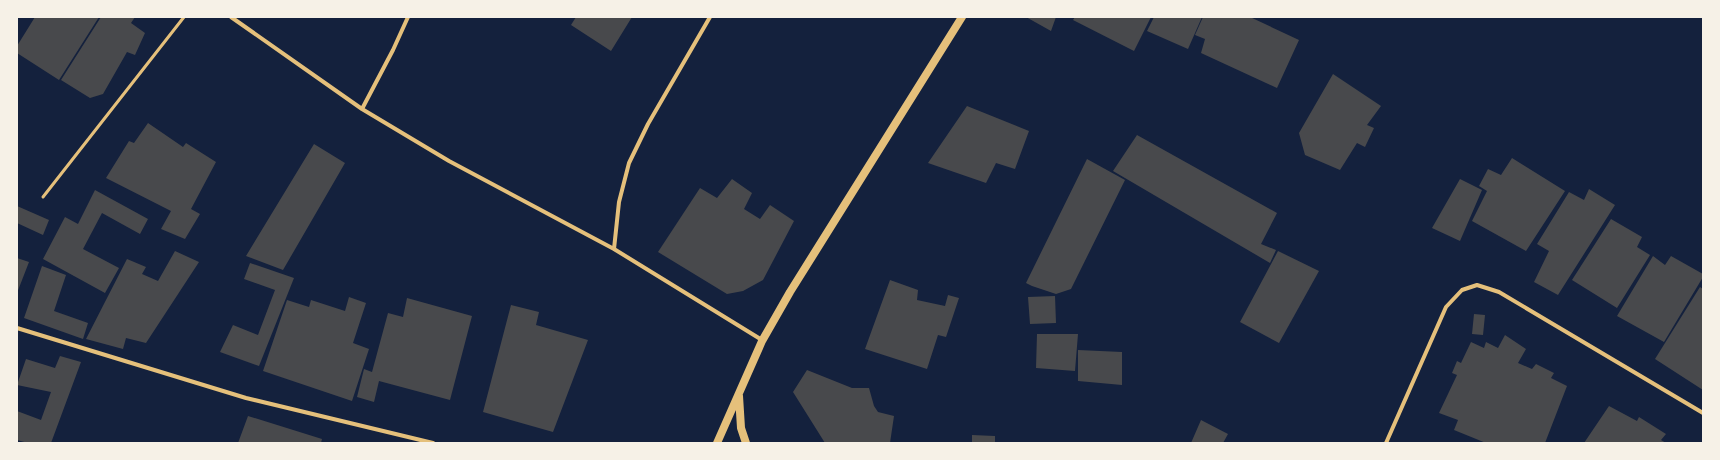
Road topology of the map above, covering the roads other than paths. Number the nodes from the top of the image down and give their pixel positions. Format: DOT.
graph roads {
  1 [pos="184,17"];
  2 [pos="231,17"];
  3 [pos="408,17"];
  4 [pos="710,17"];
  5 [pos="962,17"];
  6 [pos="362,109"];
  7 [pos="43,197"];
  8 [pos="614,249"];
  9 [pos="17,328"];
  10 [pos="762,341"];
  11 [pos="739,394"];
  12 [pos="1703,413"];
  13 [pos="406,437"];
  14 [pos="404,443"];
  15 [pos="433,443"];
  16 [pos="717,443"];
  17 [pos="746,443"];
  18 [pos="1386,443"];
  1 -- 7 [label="lane"];
  2 -- 6 [label="street"];
  3 -- 6 [label="street"];
  4 -- 8 [label="street"];
  5 -- 10 [label="main road"];
  6 -- 8 [label="street"];
  8 -- 10 [label="street"];
  9 -- 13 [label="street"];
  10 -- 11 [label="main road"];
  11 -- 16 [label="main road"];
  11 -- 17 [label="main road"];
  12 -- 18 [label="street"];
  13 -- 14 [label="street"];
  13 -- 15 [label="street"];
}
